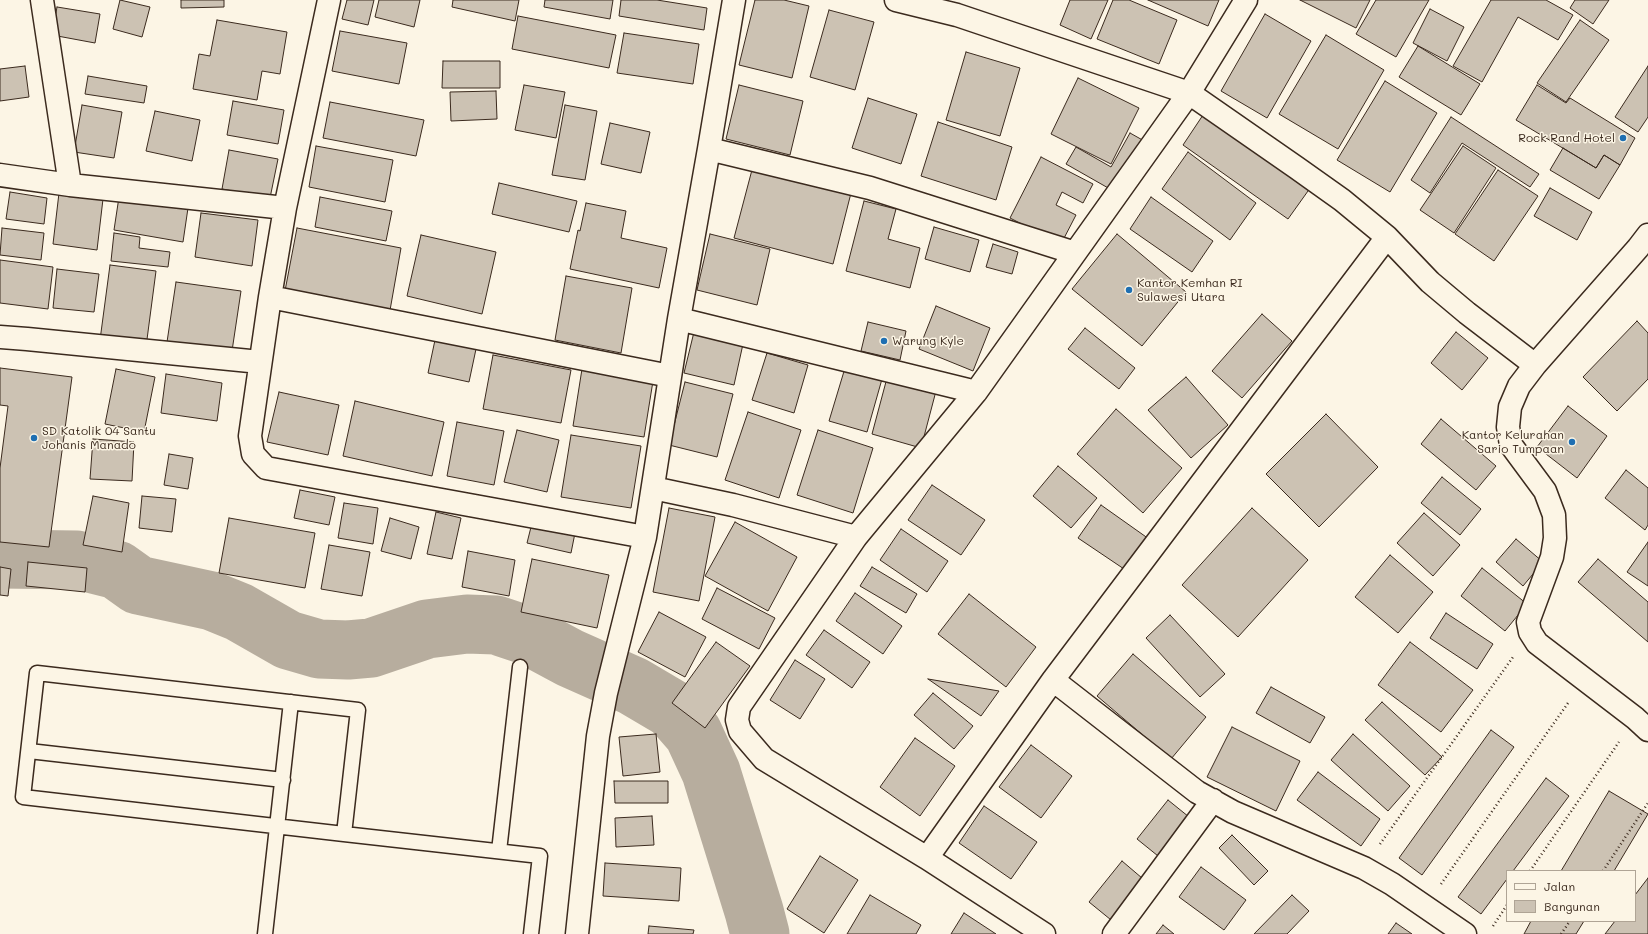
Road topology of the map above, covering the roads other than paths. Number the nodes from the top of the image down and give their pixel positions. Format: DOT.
graph roads {
  1 [pos="42,0"];
  2 [pos="329,0"];
  3 [pos="734,0"];
  4 [pos="896,0"];
  5 [pos="1246,0"];
  6 [pos="1189,93"];
  7 [pos="710,149"];
  8 [pos="0,175"];
  9 [pos="70,185"];
  10 [pos="284,208"];
  11 [pos="1387,237"];
  12 [pos="1645,246"];
  13 [pos="1075,253"];
  14 [pos="270,297"];
  15 [pos="678,319"];
  16 [pos="0,337"];
  17 [pos="260,362"];
  18 [pos="1535,365"];
  19 [pos="670,376"];
  20 [pos="976,392"];
  21 [pos="653,488"];
  22 [pos="645,537"];
  23 [pos="856,537"];
  24 [pos="520,667"];
  25 [pos="1053,680"];
  26 [pos="291,702"];
  27 [pos="1641,724"];
  28 [pos="29,751"];
  29 [pos="283,780"];
  30 [pos="1213,800"];
  31 [pos="277,826"];
  32 [pos="344,834"];
  33 [pos="499,851"];
  34 [pos="927,858"];
  35 [pos="265,934"];
  36 [pos="531,934"];
  37 [pos="577,934"];
  38 [pos="1044,934"];
  39 [pos="1114,934"];
  40 [pos="1465,934"];
  1 -- 9 [label="street"];
  2 -- 10 [label="street"];
  3 -- 7 [label="street"];
  4 -- 6 [label="street"];
  5 -- 6 [label="street"];
  6 -- 11 [label="street"];
  6 -- 13 [label="street"];
  7 -- 13 [label="street"];
  7 -- 15 [label="street"];
  8 -- 9 [label="street"];
  9 -- 10 [label="street"];
  10 -- 14 [label="street"];
  11 -- 18 [label="street"];
  11 -- 25 [label="street"];
  12 -- 18 [label="street"];
  13 -- 20 [label="street"];
  14 -- 17 [label="street"];
  14 -- 19 [label="street"];
  15 -- 19 [label="street"];
  15 -- 20 [label="street"];
  16 -- 17 [label="street"];
  17 -- 22 [label="street"];
  18 -- 27 [label="street"];
  19 -- 21 [label="street"];
  20 -- 23 [label="street"];
  21 -- 22 [label="street"];
  21 -- 23 [label="street"];
  22 -- 37 [label="street"];
  23 -- 34 [label="street"];
  24 -- 33 [label="lane"];
  25 -- 30 [label="street"];
  25 -- 34 [label="street"];
  26 -- 28 [label="lane"];
  26 -- 29 [label="lane"];
  26 -- 32 [label="lane"];
  28 -- 29 [label="lane"];
  28 -- 31 [label="lane"];
  29 -- 31 [label="lane"];
  30 -- 39 [label="street"];
  30 -- 40 [label="street"];
  31 -- 32 [label="lane"];
  31 -- 35 [label="lane"];
  32 -- 33 [label="lane"];
  33 -- 36 [label="lane"];
  34 -- 38 [label="street"];
}
